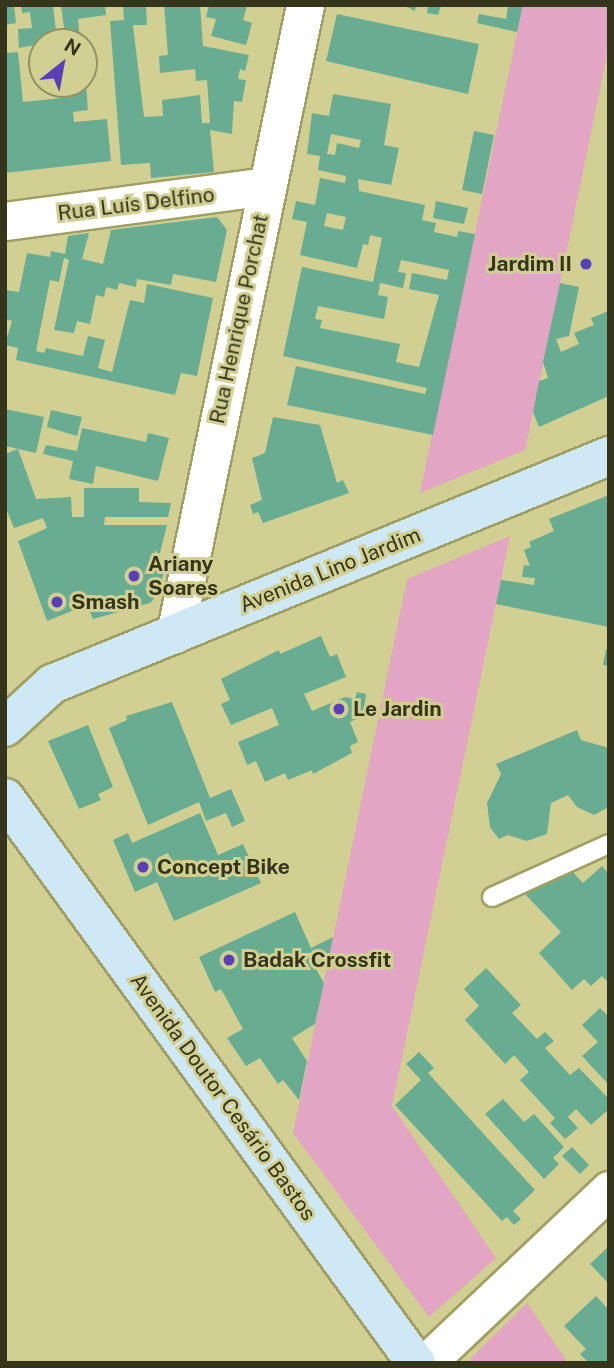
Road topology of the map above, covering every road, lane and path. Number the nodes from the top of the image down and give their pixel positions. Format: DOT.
graph roads {
  1 [pos="304,5"];
  2 [pos="267,186"];
  3 [pos="5,221"];
  4 [pos="609,456"];
  5 [pos="175,634"];
  6 [pos="52,684"];
  7 [pos="5,687"];
  8 [pos="5,727"];
  9 [pos="5,798"];
  10 [pos="18,825"];
  11 [pos="609,844"];
  12 [pos="492,897"];
  13 [pos="609,1190"];
  14 [pos="416,1363"];
  15 [pos="425,1363"];
  1 -- 2 [label="street, Rua Henrique Porchat"];
  2 -- 3 [label="street, Rua Luís Delfino"];
  2 -- 5 [label="street, Rua Henrique Porchat"];
  4 -- 5 [label="main road, Avenida Lino Jardim"];
  5 -- 6 [label="main road, Avenida Lino Jardim"];
  6 -- 7 [label="main road, Avenida Lino Jardim"];
  6 -- 8 [label="main road, Avenida Lino Jardim"];
  9 -- 10 [label="main road, Avenida Doutor Cesário Bastos"];
  10 -- 14 [label="main road, Avenida Doutor Cesário Bastos"];
  11 -- 12 [label="lane"];
  13 -- 15 [label="street"];
}
